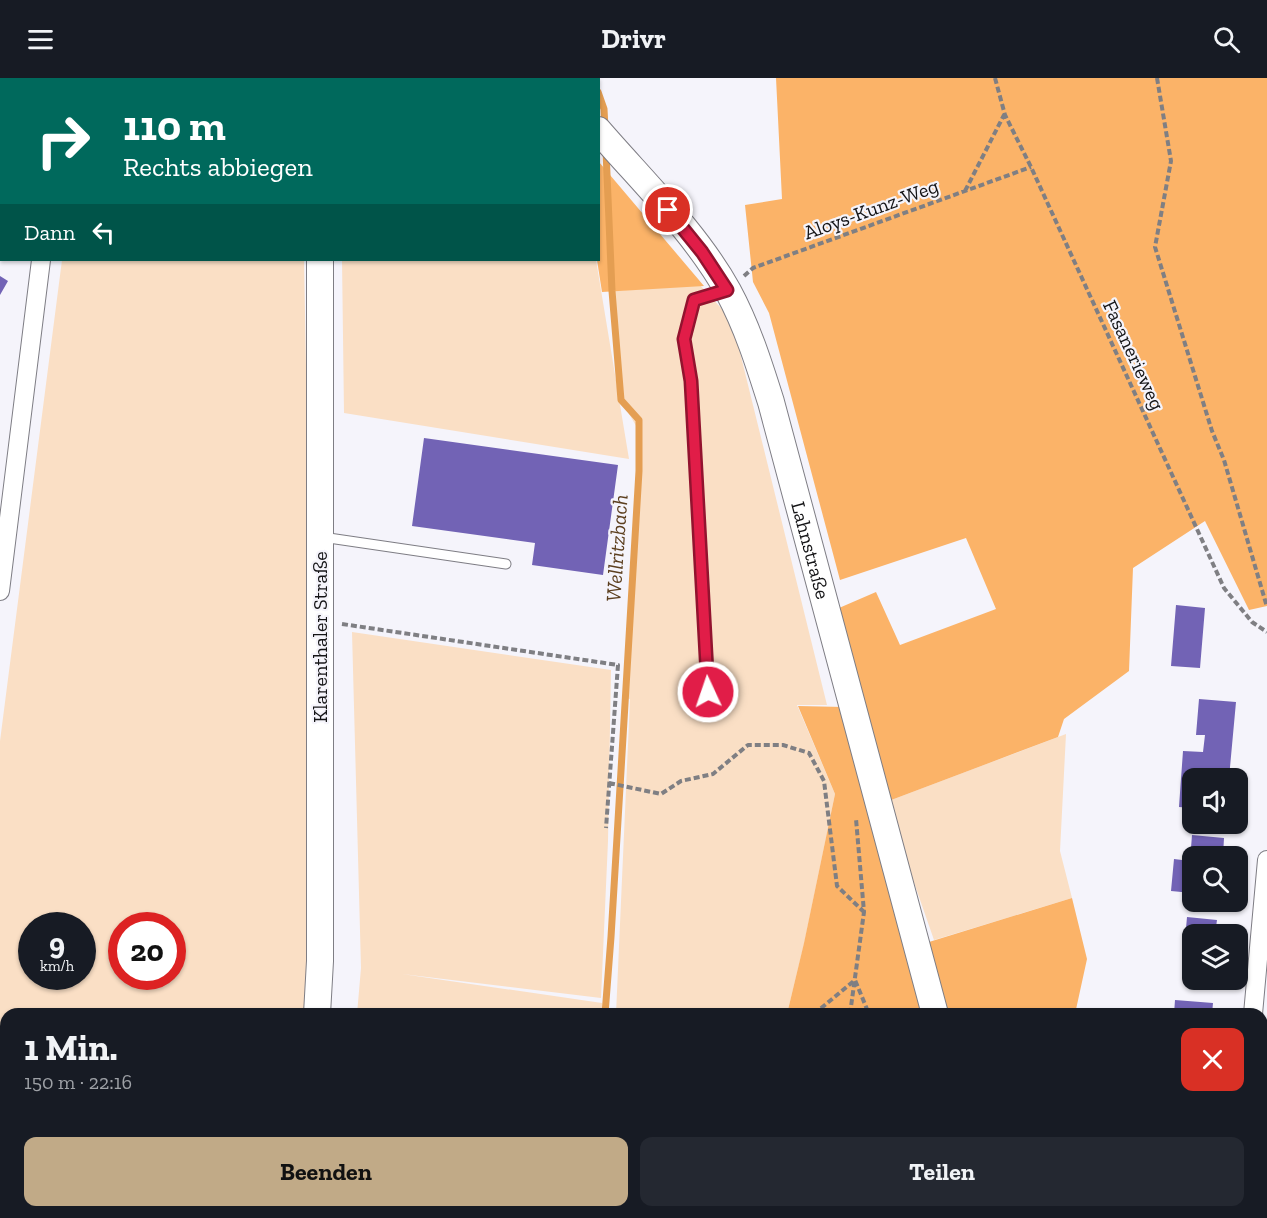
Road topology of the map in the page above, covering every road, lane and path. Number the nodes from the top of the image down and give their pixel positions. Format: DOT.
graph roads {
  1 [pos="995,78"];
  2 [pos="1157,78"];
  3 [pos="1005,115"];
  4 [pos="600,132"];
  5 [pos="1031,167"];
  6 [pos="965,191"];
  7 [pos="41,261"];
  8 [pos="320,261"];
  9 [pos="727,290"];
  10 [pos="320,537"];
  11 [pos="506,564"];
  12 [pos="0,591"];
  13 [pos="1267,606"];
  14 [pos="320,621"];
  15 [pos="1267,632"];
  16 [pos="708,692"];
  17 [pos="609,783"];
  18 [pos="856,817"];
  19 [pos="606,828"];
  20 [pos="1267,860"];
  21 [pos="864,912"];
  22 [pos="1264,923"];
  23 [pos="855,980"];
  24 [pos="317,1008"];
  25 [pos="821,1008"];
  26 [pos="851,1008"];
  27 [pos="867,1008"];
  28 [pos="932,1008"];
  29 [pos="1254,1008"];
  1 -- 3 [label="path, Fasanerieweg"];
  2 -- 13 [label="path"];
  3 -- 5 [label="path, Fasanerieweg"];
  3 -- 6 [label="path"];
  4 -- 9 [label="street, Lahnstraße"];
  5 -- 6 [label="path, Aloys-Kunz-Weg"];
  5 -- 15 [label="path, Fasanerieweg"];
  6 -- 9 [label="path, Aloys-Kunz-Weg"];
  7 -- 12 [label="street"];
  8 -- 10 [label="street, Klarenthaler Straße"];
  9 -- 16 [label="lane"];
  9 -- 28 [label="street, Lahnstraße"];
  10 -- 11 [label="lane"];
  10 -- 14 [label="street, Klarenthaler Straße"];
  14 -- 17 [label="path"];
  14 -- 24 [label="street, Klarenthaler Straße"];
  17 -- 19 [label="path"];
  17 -- 21 [label="path"];
  18 -- 21 [label="path"];
  20 -- 22 [label="street"];
  21 -- 23 [label="path"];
  22 -- 29 [label="street"];
  23 -- 25 [label="path"];
  23 -- 26 [label="path"];
  23 -- 27 [label="path"];
}
